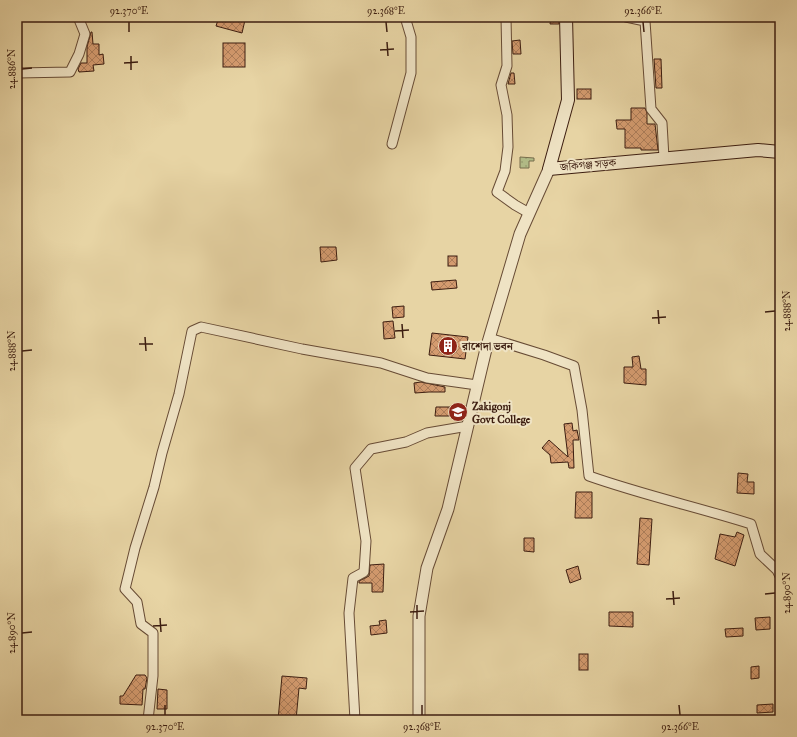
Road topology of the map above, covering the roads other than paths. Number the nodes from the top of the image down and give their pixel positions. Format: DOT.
graph roads {
  1 [pos="78,17"];
  2 [pos="405,17"];
  3 [pos="506,17"];
  4 [pos="566,17"];
  5 [pos="626,17"];
  6 [pos="17,77"];
  7 [pos="392,144"];
  8 [pos="780,152"];
  9 [pos="664,158"];
  10 [pos="549,169"];
  11 [pos="529,213"];
  12 [pos="489,338"];
  13 [pos="477,385"];
  14 [pos="468,426"];
  15 [pos="780,576"];
  16 [pos="148,720"];
  17 [pos="355,720"];
  18 [pos="419,720"];
  1 -- 6 [label="street"];
  2 -- 7 [label="street"];
  3 -- 11 [label="street"];
  4 -- 10 [label="main road, জকিগঞ্জ সড়ক"];
  5 -- 9 [label="street"];
  8 -- 9 [label="main road, জকিগঞ্জ সড়ক"];
  9 -- 10 [label="main road, জকিগঞ্জ সড়ক"];
  10 -- 11 [label="street"];
  11 -- 12 [label="street"];
  12 -- 13 [label="street"];
  12 -- 15 [label="street"];
  13 -- 14 [label="street"];
  13 -- 16 [label="street"];
  14 -- 17 [label="street"];
  14 -- 18 [label="street"];
}
